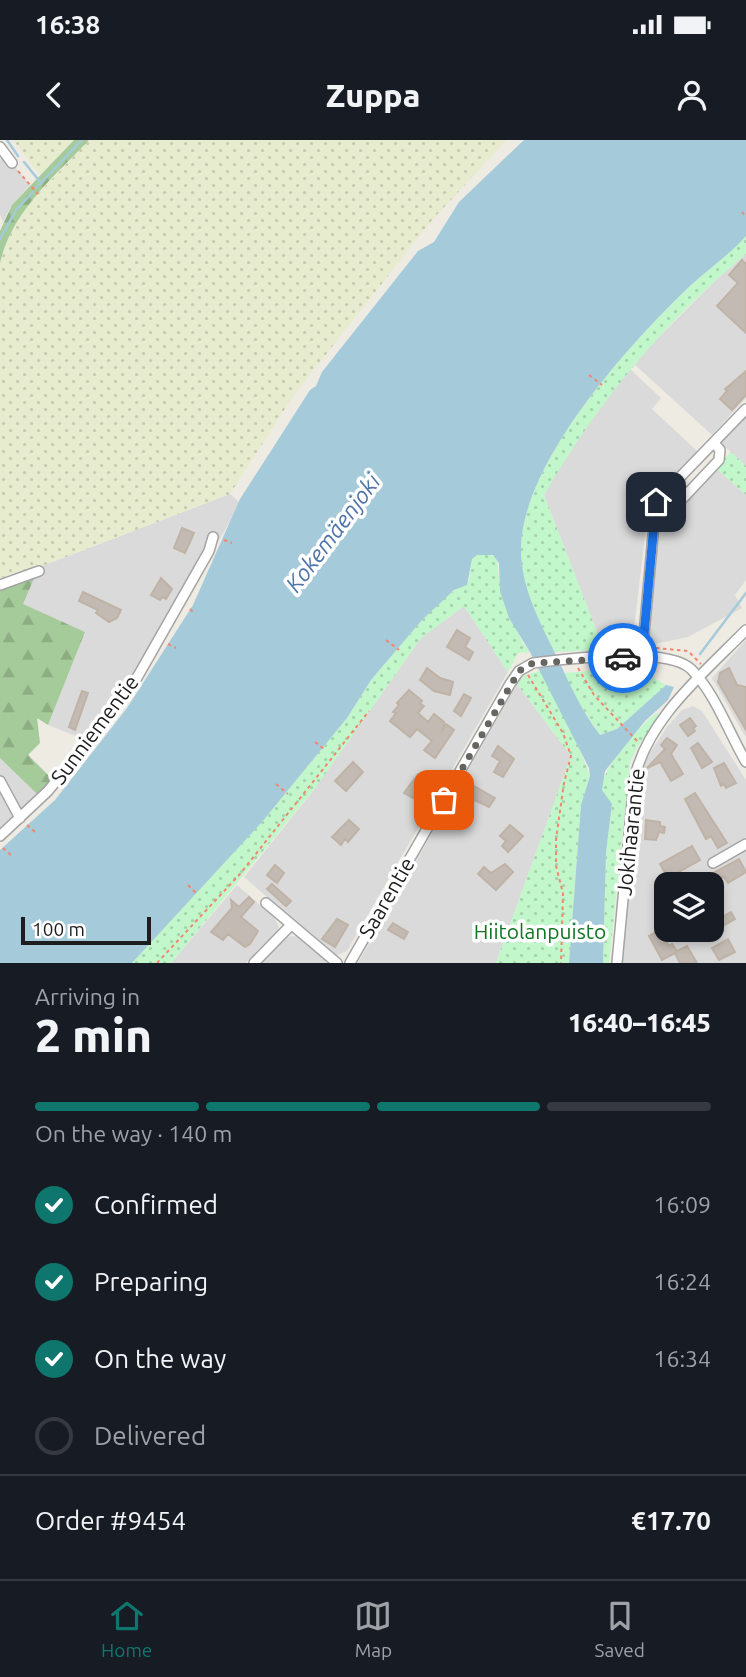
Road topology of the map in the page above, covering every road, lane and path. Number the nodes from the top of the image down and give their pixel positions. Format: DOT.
graph roads {
  1 [pos="0,147"];
  2 [pos="12,163"];
  3 [pos="38,194"];
  4 [pos="742,212"];
  5 [pos="746,217"];
  6 [pos="589,376"];
  7 [pos="602,385"];
  8 [pos="746,408"];
  9 [pos="714,443"];
  10 [pos="651,531"];
  11 [pos="213,537"];
  12 [pos="224,540"];
  13 [pos="232,543"];
  14 [pos="39,571"];
  15 [pos="0,585"];
  16 [pos="190,609"];
  17 [pos="193,612"];
  18 [pos="746,630"];
  19 [pos="386,640"];
  20 [pos="168,644"];
  21 [pos="176,648"];
  22 [pos="399,650"];
  23 [pos="641,652"];
  24 [pos="576,659"];
  25 [pos="528,665"];
  26 [pos="701,676"];
  27 [pos="369,711"];
  28 [pos="637,741"];
  29 [pos="315,742"];
  30 [pos="742,746"];
  31 [pos="324,748"];
  32 [pos="746,762"];
  33 [pos="0,781"];
  34 [pos="276,784"];
  35 [pos="288,794"];
  36 [pos="23,821"];
  37 [pos="35,832"];
  38 [pos="0,836"];
  39 [pos="746,844"];
  40 [pos="2,848"];
  41 [pos="12,856"];
  42 [pos="713,863"];
  43 [pos="188,885"];
  44 [pos="197,894"];
  45 [pos="266,903"];
  46 [pos="291,925"];
  47 [pos="157,963"];
  48 [pos="254,963"];
  49 [pos="337,963"];
  50 [pos="350,963"];
  51 [pos="561,963"];
  52 [pos="617,963"];
  1 -- 2 [label="street"];
  2 -- 3 [label="path"];
  4 -- 5 [label="path"];
  6 -- 7 [label="path"];
  8 -- 9 [label="street"];
  9 -- 10 [label="street"];
  9 -- 10 [label="street"];
  10 -- 23 [label="street"];
  11 -- 36 [label="street, Sunniementie"];
  12 -- 13 [label="path"];
  14 -- 15 [label="street"];
  16 -- 17 [label="path"];
  18 -- 26 [label="street, Jokihaarantie"];
  19 -- 22 [label="path"];
  20 -- 21 [label="path"];
  23 -- 24 [label="street"];
  23 -- 26 [label="street"];
  23 -- 26 [label="path"];
  24 -- 25 [label="street"];
  24 -- 28 [label="path"];
  25 -- 50 [label="street, Saarentie"];
  25 -- 51 [label="path"];
  26 -- 30 [label="street"];
  26 -- 52 [label="street, Jokihaarantie"];
  27 -- 47 [label="path"];
  29 -- 31 [label="path"];
  30 -- 32 [label="street"];
  33 -- 36 [label="street"];
  34 -- 35 [label="path"];
  36 -- 37 [label="path"];
  36 -- 38 [label="street, Sunniementie"];
  39 -- 42 [label="street"];
  40 -- 41 [label="path"];
  43 -- 44 [label="path"];
  45 -- 46 [label="street"];
  46 -- 48 [label="street"];
  46 -- 49 [label="street"];
}
